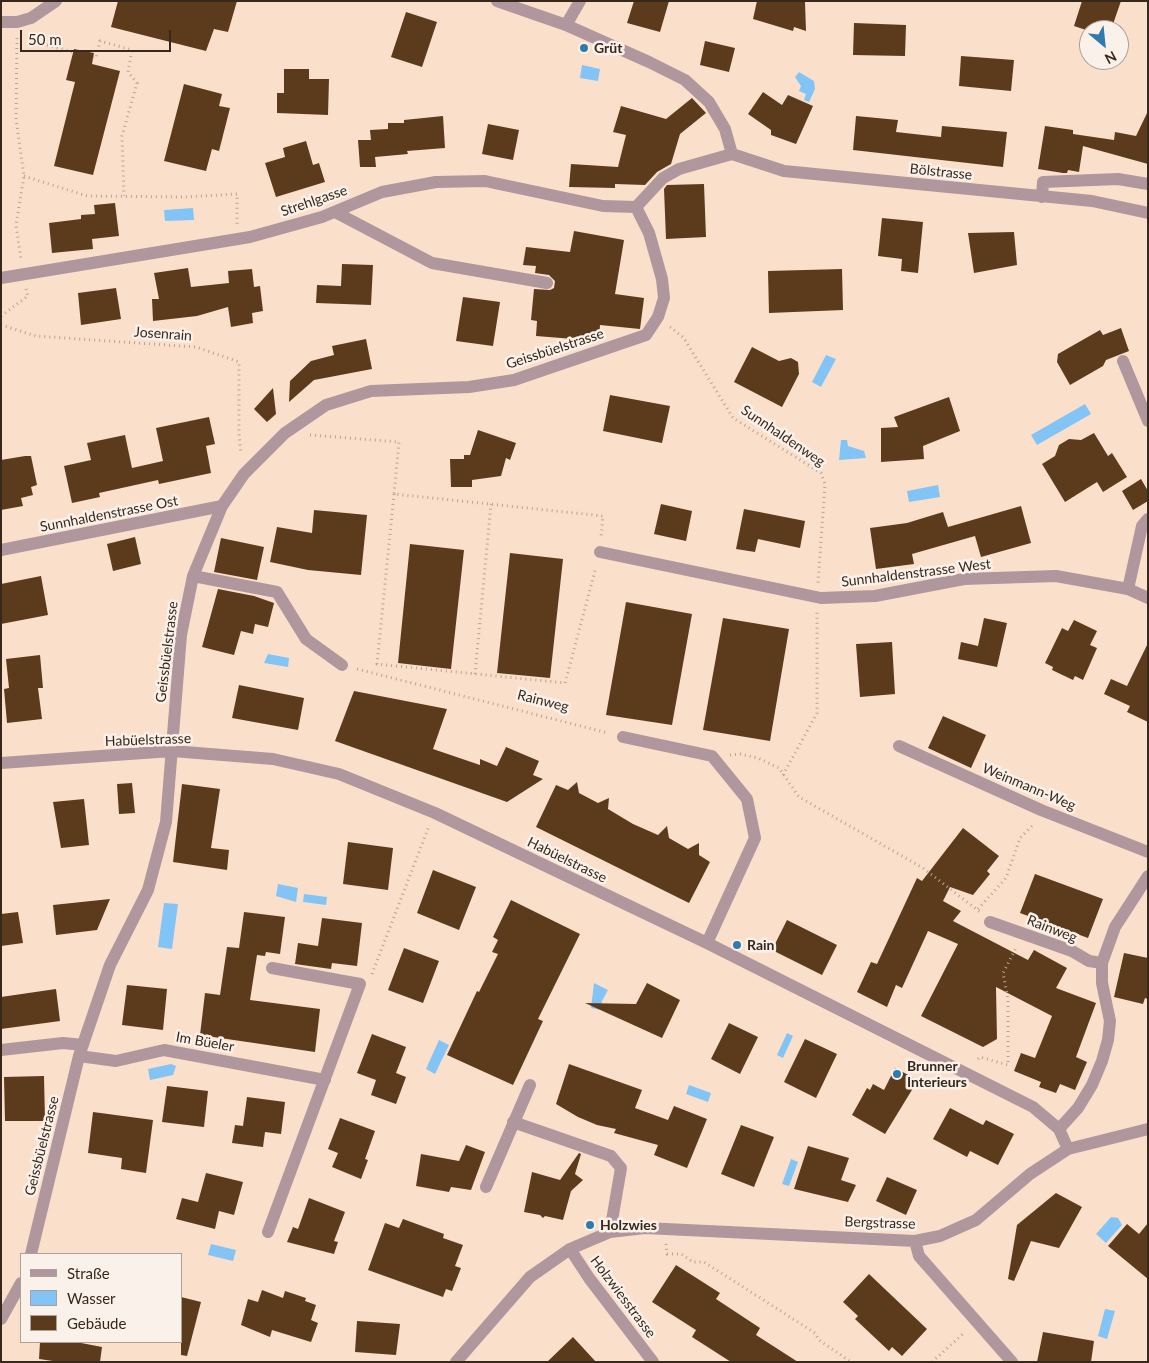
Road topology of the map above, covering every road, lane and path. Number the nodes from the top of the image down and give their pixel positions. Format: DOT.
graph roads {
  1 [pos="56,1"];
  2 [pos="497,1"];
  3 [pos="580,1"];
  4 [pos="21,21"];
  5 [pos="1,22"];
  6 [pos="566,25"];
  7 [pos="73,52"];
  8 [pos="93,57"];
  9 [pos="732,154"];
  10 [pos="24,176"];
  11 [pos="1148,184"];
  12 [pos="124,196"];
  13 [pos="1042,197"];
  14 [pos="636,207"];
  15 [pos="335,212"];
  16 [pos="1148,213"];
  17 [pos="237,229"];
  18 [pos="21,264"];
  19 [pos="1,278"];
  20 [pos="547,283"];
  21 [pos="25,285"];
  22 [pos="1,316"];
  23 [pos="658,317"];
  24 [pos="1,326"];
  25 [pos="1123,361"];
  26 [pos="1148,421"];
  27 [pos="285,433"];
  28 [pos="244,474"];
  29 [pos="394,494"];
  30 [pos="491,504"];
  31 [pos="222,506"];
  32 [pos="1148,519"];
  33 [pos="1,550"];
  34 [pos="600,552"];
  35 [pos="193,576"];
  36 [pos="1128,588"];
  37 [pos="817,598"];
  38 [pos="1148,598"];
  39 [pos="817,631"];
  40 [pos="342,665"];
  41 [pos="475,674"];
  42 [pos="623,737"];
  43 [pos="899,746"];
  44 [pos="172,751"];
  45 [pos="712,756"];
  46 [pos="1,763"];
  47 [pos="783,775"];
  48 [pos="1040,810"];
  49 [pos="430,826"];
  50 [pos="1148,852"];
  51 [pos="1148,876"];
  52 [pos="977,910"];
  53 [pos="992,923"];
  54 [pos="1023,934"];
  55 [pos="707,944"];
  56 [pos="1102,963"];
  57 [pos="272,968"];
  58 [pos="360,984"];
  59 [pos="1,1050"];
  60 [pos="81,1051"];
  61 [pos="978,1059"];
  62 [pos="325,1080"];
  63 [pos="530,1086"];
  64 [pos="513,1122"];
  65 [pos="1059,1129"];
  66 [pos="1148,1130"];
  67 [pos="1068,1149"];
  68 [pos="486,1187"];
  69 [pos="664,1228"];
  70 [pos="268,1232"];
  71 [pos="610,1232"];
  72 [pos="915,1241"];
  73 [pos="570,1249"];
  74 [pos="31,1253"];
  75 [pos="20,1285"];
  76 [pos="1,1319"];
  77 [pos="976,1323"];
  78 [pos="456,1362"];
  79 [pos="653,1362"];
  80 [pos="851,1362"];
  81 [pos="932,1362"];
  82 [pos="1012,1362"];
  1 -- 4 [label="street"];
  2 -- 6 [label="street"];
  3 -- 6 [label="street"];
  4 -- 5 [label="street"];
  4 -- 7 [label="path"];
  4 -- 10 [label="path"];
  6 -- 9 [label="street"];
  8 -- 12 [label="path"];
  9 -- 13 [label="street, Bölstrasse"];
  9 -- 14 [label="street"];
  10 -- 12 [label="path"];
  10 -- 18 [label="path"];
  11 -- 13 [label="street"];
  12 -- 17 [label="path"];
  13 -- 16 [label="street, Bölstrasse"];
  14 -- 15 [label="street, Strehlgasse"];
  14 -- 23 [label="street, Geissbüelstrasse"];
  15 -- 19 [label="street, Strehlgasse"];
  15 -- 20 [label="street"];
  21 -- 22 [label="path"];
  23 -- 27 [label="street, Geissbüelstrasse"];
  23 -- 37 [label="path, Sunnhaldenweg"];
  24 -- 28 [label="path, Josenrain"];
  25 -- 26 [label="street"];
  27 -- 28 [label="street, Geissbüelstrasse"];
  27 -- 29 [label="path"];
  28 -- 31 [label="street, Geissbüelstrasse"];
  29 -- 30 [label="path"];
  29 -- 41 [label="path"];
  30 -- 34 [label="path"];
  30 -- 41 [label="path"];
  31 -- 33 [label="street, Sunnhaldenstrasse Ost"];
  31 -- 35 [label="street, Geissbüelstrasse"];
  32 -- 36 [label="street"];
  34 -- 37 [label="street, Sunnhaldenstrasse West"];
  34 -- 41 [label="path"];
  35 -- 40 [label="street"];
  35 -- 44 [label="street, Geissbüelstrasse"];
  36 -- 37 [label="street, Sunnhaldenstrasse West"];
  36 -- 38 [label="street, Sunnhaldenstrasse West"];
  39 -- 47 [label="path"];
  40 -- 42 [label="path, Rainweg"];
  42 -- 45 [label="street"];
  43 -- 48 [label="street, Weinmann-Weg"];
  44 -- 46 [label="street, Habüelstrasse"];
  44 -- 55 [label="street, Habüelstrasse"];
  44 -- 60 [label="street, Geissbüelstrasse"];
  45 -- 47 [label="path"];
  45 -- 55 [label="street"];
  47 -- 52 [label="path"];
  48 -- 50 [label="street, Weinmann-Weg"];
  48 -- 52 [label="path"];
  49 -- 58 [label="path"];
  51 -- 56 [label="street"];
  52 -- 53 [label="path"];
  53 -- 54 [label="street, Rainweg"];
  54 -- 56 [label="street, Rainweg"];
  54 -- 61 [label="path"];
  55 -- 65 [label="street, Habüelstrasse"];
  56 -- 65 [label="street"];
  57 -- 58 [label="street"];
  58 -- 62 [label="street"];
  59 -- 60 [label="street"];
  60 -- 62 [label="street, Im Büeler"];
  60 -- 74 [label="street, Geissbüelstrasse"];
  62 -- 70 [label="street"];
  63 -- 64 [label="street"];
  64 -- 68 [label="street"];
  64 -- 71 [label="street"];
  65 -- 67 [label="street, Habüelstrasse"];
  66 -- 67 [label="street, Bergstrasse"];
  67 -- 72 [label="street, Bergstrasse"];
  69 -- 71 [label="street, Bergstrasse"];
  69 -- 72 [label="street, Bergstrasse"];
  69 -- 80 [label="path"];
  71 -- 73 [label="street, Bergstrasse"];
  72 -- 77 [label="street"];
  73 -- 78 [label="street, Bergstrasse"];
  73 -- 79 [label="street, Holzwiesstrasse"];
  75 -- 76 [label="street"];
  77 -- 81 [label="path"];
  77 -- 82 [label="street"];
}
